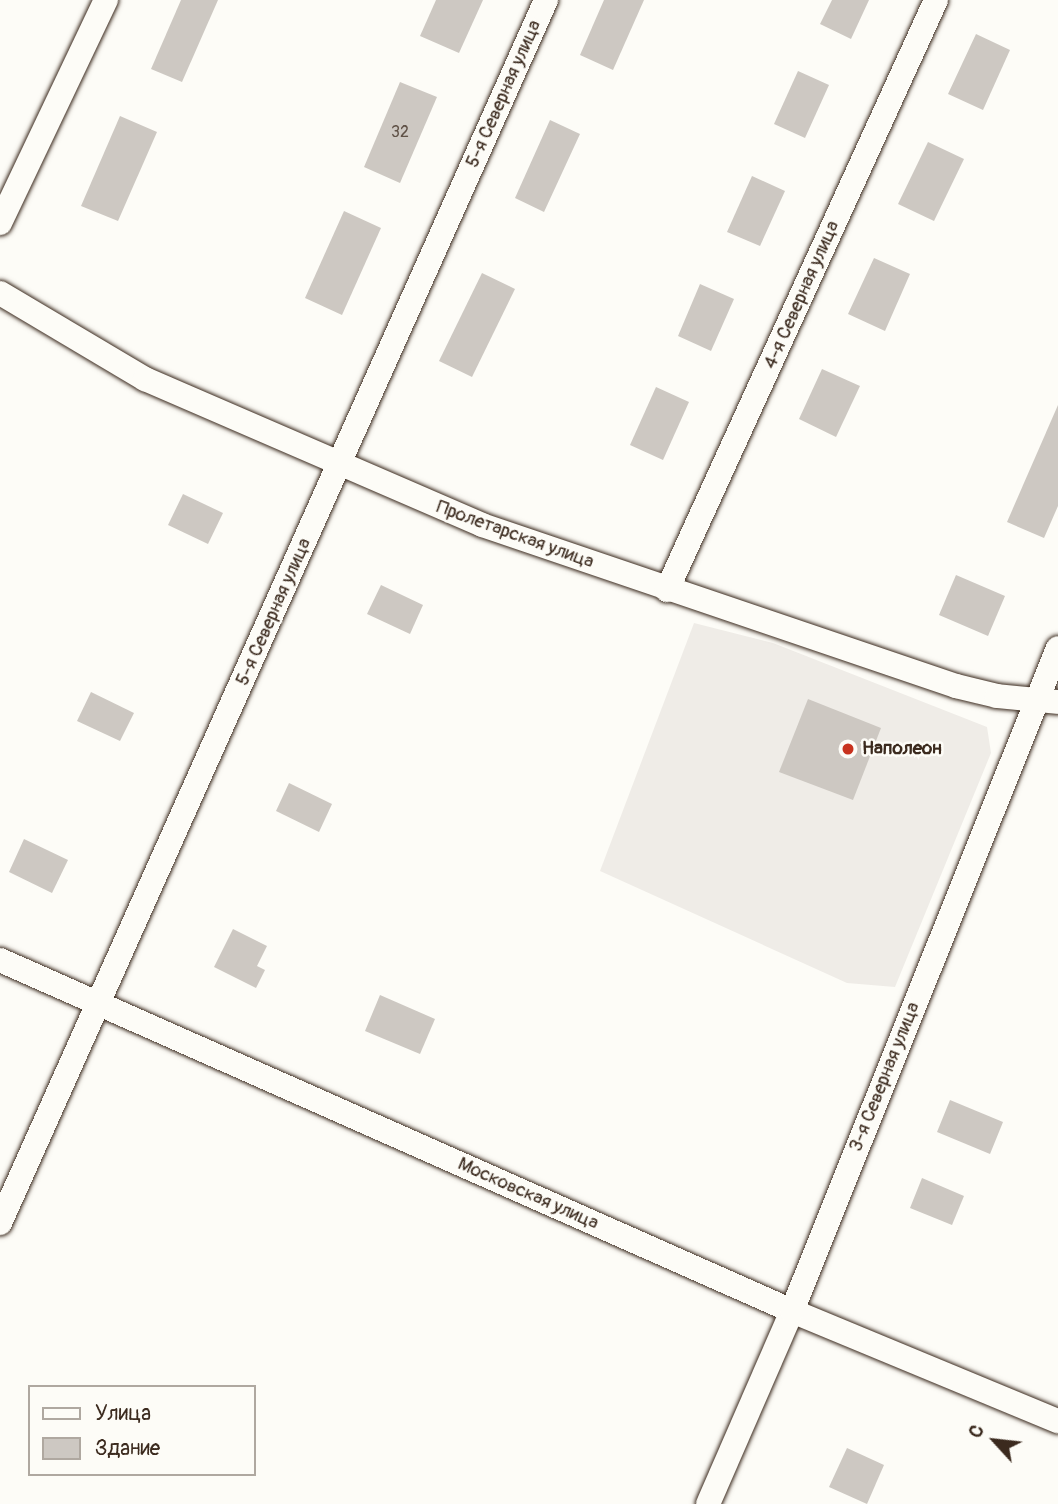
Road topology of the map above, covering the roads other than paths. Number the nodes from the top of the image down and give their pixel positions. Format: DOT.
graph roads {
  1 [pos="106,0"];
  2 [pos="545,0"];
  3 [pos="936,0"];
  4 [pos="0,223"];
  5 [pos="0,293"];
  6 [pos="338,466"];
  7 [pos="667,590"];
  8 [pos="1058,648"];
  9 [pos="1048,700"];
  10 [pos="0,960"];
  11 [pos="100,1004"];
  12 [pos="0,1223"];
  13 [pos="792,1311"];
  14 [pos="1058,1421"];
  15 [pos="708,1504"];
  1 -- 4 [label="street"];
  2 -- 6 [label="street, 5-я Северная улица"];
  3 -- 7 [label="street, 4-я Северная улица"];
  5 -- 6 [label="street, Пролетарская улица"];
  6 -- 7 [label="street, Пролетарская улица"];
  6 -- 11 [label="street, 5-я Северная улица"];
  7 -- 9 [label="street, Пролетарская улица"];
  8 -- 9 [label="street, 3-я Северная улица"];
  9 -- 13 [label="street, 3-я Северная улица"];
  10 -- 11 [label="street, Московская улица"];
  11 -- 12 [label="street, 5-я Северная улица"];
  11 -- 13 [label="street, Московская улица"];
  13 -- 14 [label="street, Московская улица"];
  13 -- 15 [label="street, 3-я Северная улица"];
}
